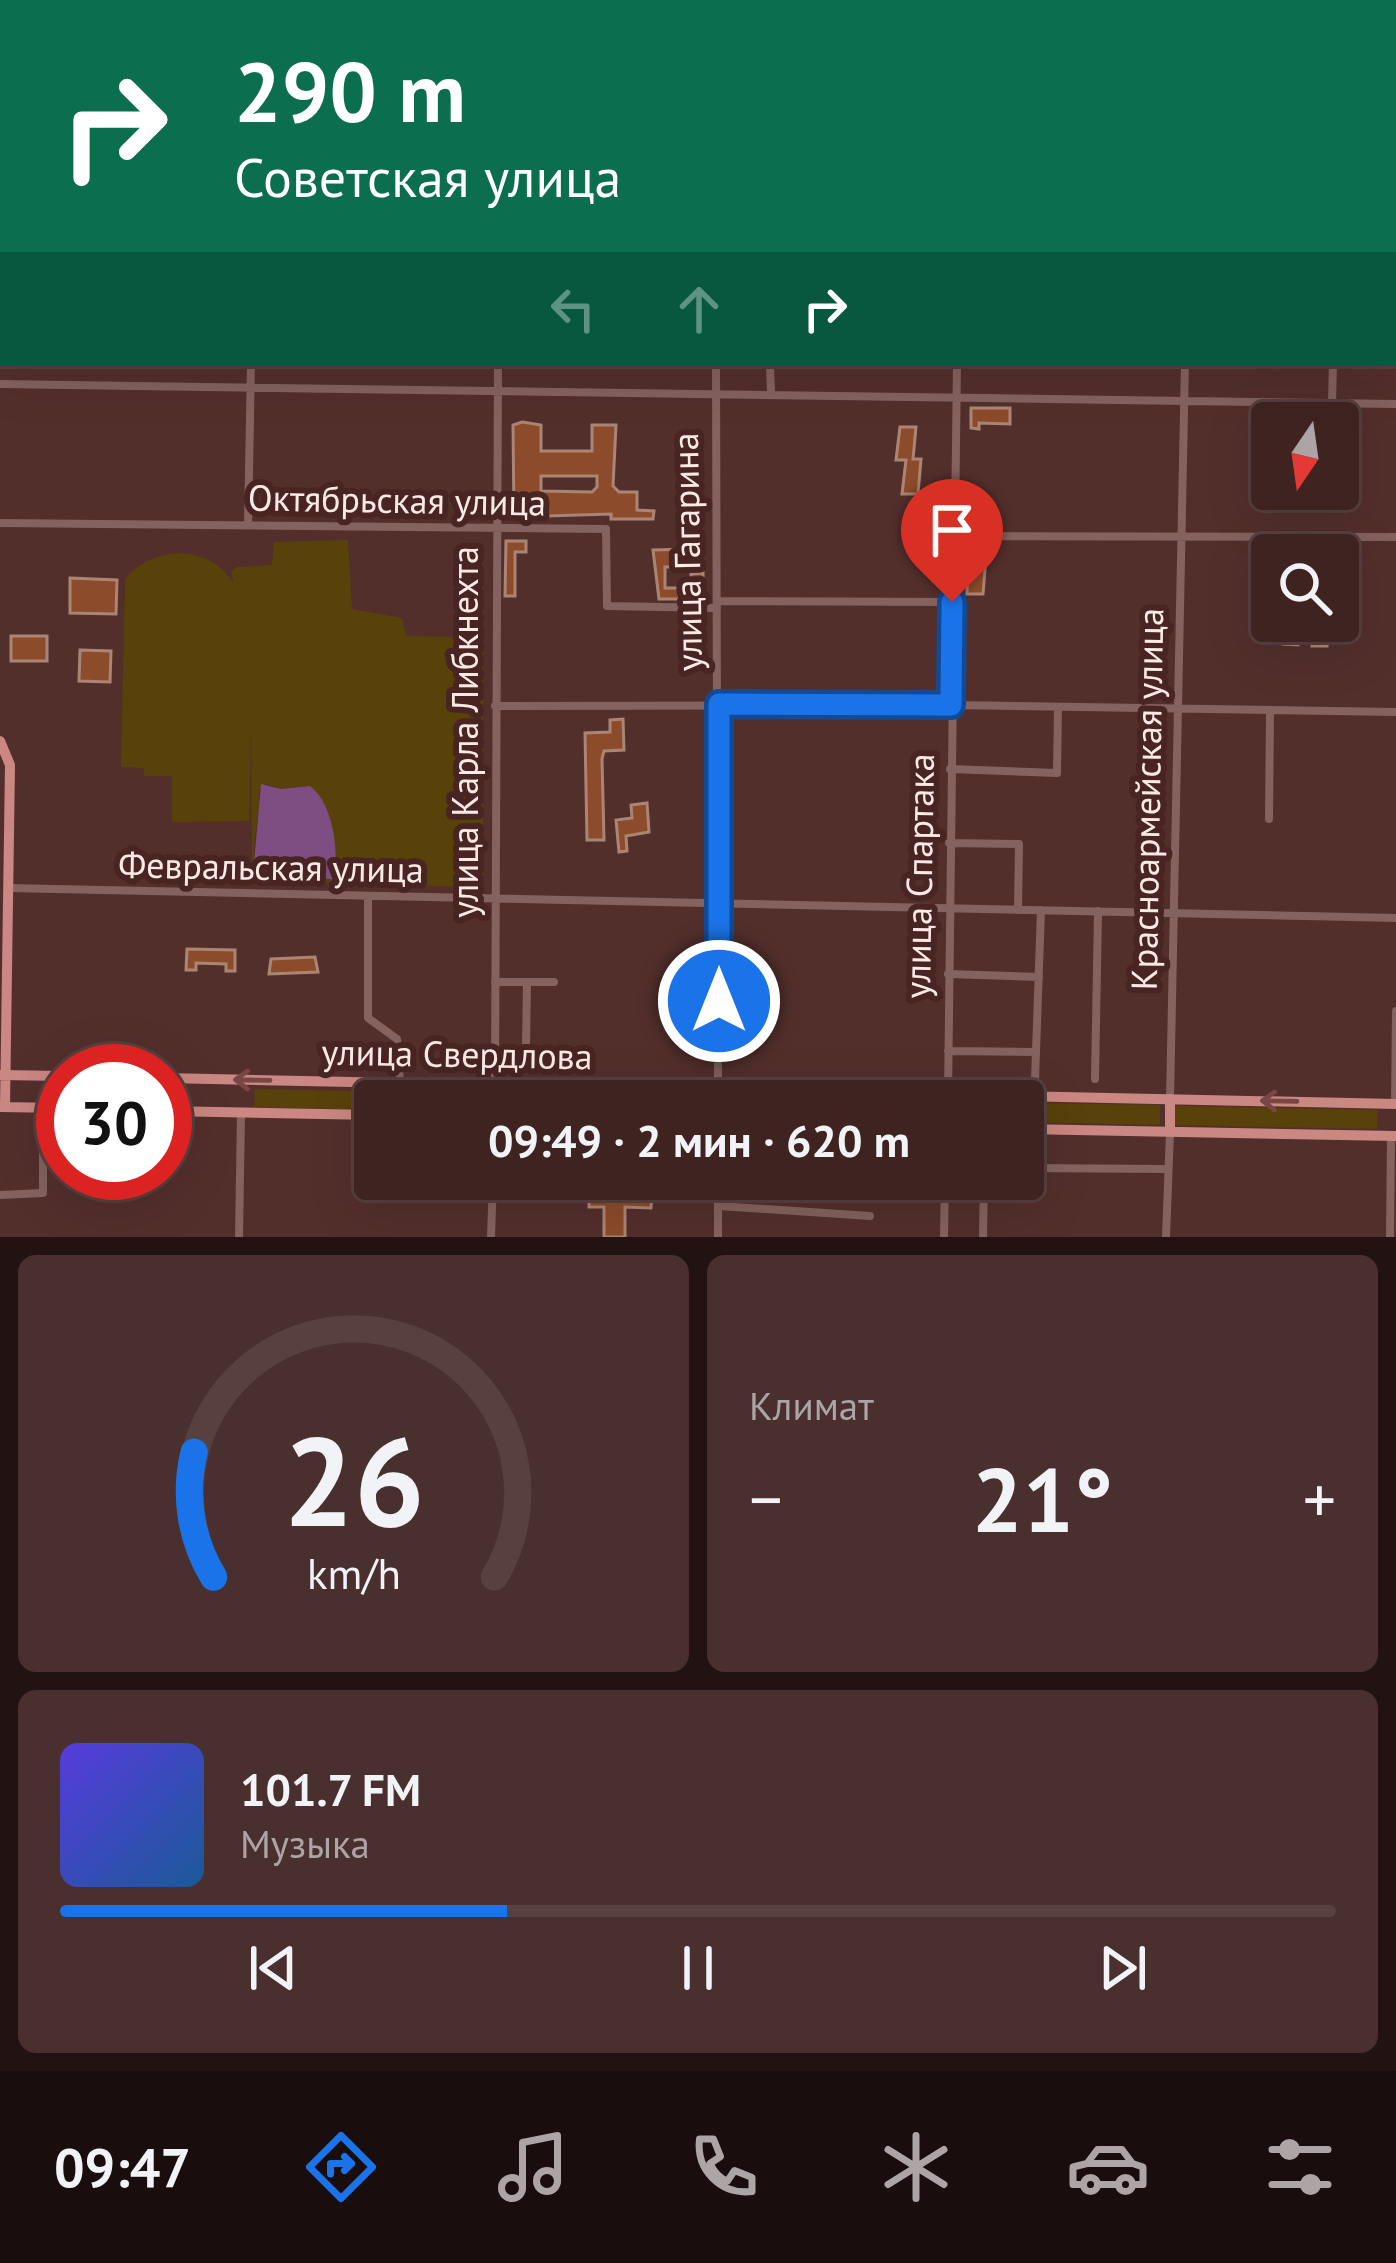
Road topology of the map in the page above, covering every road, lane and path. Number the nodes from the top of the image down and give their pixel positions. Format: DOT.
graph roads {
  1 [pos="251,366"];
  2 [pos="498,366"];
  3 [pos="716,366"];
  4 [pos="770,366"];
  5 [pos="957,366"];
  6 [pos="1185,366"];
  7 [pos="1333,366"];
  8 [pos="0,384"];
  9 [pos="251,386"];
  10 [pos="497,388"];
  11 [pos="716,392"];
  12 [pos="771,393"];
  13 [pos="957,396"];
  14 [pos="1184,400"];
  15 [pos="1283,402"];
  16 [pos="1332,402"];
  17 [pos="1359,403"];
  18 [pos="1396,404"];
  19 [pos="0,523"];
  20 [pos="248,525"];
  21 [pos="496,529"];
  22 [pos="953,536"];
  23 [pos="1182,536"];
  24 [pos="1396,537"];
  25 [pos="952,602"];
  26 [pos="717,604"];
  27 [pos="719,704"];
  28 [pos="951,705"];
  29 [pos="495,706"];
  30 [pos="1058,707"];
  31 [pos="1179,710"];
  32 [pos="1270,711"];
  33 [pos="1396,712"];
  34 [pos="0,741"];
  35 [pos="950,769"];
  36 [pos="1269,819"];
  37 [pos="950,843"];
  38 [pos="8,888"];
  39 [pos="368,896"];
  40 [pos="495,898"];
  41 [pos="719,904"];
  42 [pos="948,908"];
  43 [pos="1018,910"];
  44 [pos="1041,910"];
  45 [pos="1099,911"];
  46 [pos="1175,913"];
  47 [pos="1396,918"];
  48 [pos="948,974"];
  49 [pos="1039,976"];
  50 [pos="495,982"];
  51 [pos="527,982"];
  52 [pos="554,982"];
  53 [pos="1396,1011"];
  54 [pos="526,1048"];
  55 [pos="948,1051"];
  56 [pos="1036,1052"];
  57 [pos="3,1075"];
  58 [pos="36,1076"];
  59 [pos="192,1079"];
  60 [pos="1095,1079"];
  61 [pos="400,1080"];
  62 [pos="495,1080"];
  63 [pos="718,1080"];
  64 [pos="947,1080"];
  65 [pos="1035,1080"];
  66 [pos="354,1082"];
  67 [pos="1044,1099"];
  68 [pos="1170,1100"];
  69 [pos="1395,1104"];
  70 [pos="2,1107"];
  71 [pos="36,1108"];
  72 [pos="192,1111"];
  73 [pos="241,1112"];
  74 [pos="354,1115"];
  75 [pos="1044,1129"];
  76 [pos="1170,1132"];
  77 [pos="1394,1136"];
  78 [pos="1044,1168"];
  79 [pos="1168,1169"];
  80 [pos="36,1193"];
  81 [pos="0,1195"];
  82 [pos="492,1200"];
  83 [pos="718,1200"];
  84 [pos="945,1200"];
  85 [pos="984,1200"];
  86 [pos="718,1207"];
  87 [pos="870,1216"];
  88 [pos="239,1237"];
  89 [pos="491,1237"];
  90 [pos="718,1237"];
  91 [pos="944,1237"];
  92 [pos="983,1237"];
  93 [pos="1166,1237"];
  94 [pos="1390,1237"];
  1 -- 9 [label="street"];
  2 -- 10 [label="street, улица Карла Либкнехта"];
  3 -- 11 [label="street, улица Гагарина"];
  4 -- 12 [label="street"];
  5 -- 13 [label="street, улица Спартака"];
  6 -- 14 [label="street, Красноармейская улица"];
  7 -- 16 [label="street"];
  8 -- 9 [label="street"];
  9 -- 10 [label="street"];
  9 -- 20 [label="street"];
  10 -- 11 [label="street"];
  10 -- 21 [label="street, улица Карла Либкнехта"];
  11 -- 12 [label="street"];
  11 -- 26 [label="street, улица Гагарина"];
  12 -- 13 [label="street"];
  13 -- 14 [label="street"];
  13 -- 22 [label="street, улица Спартака"];
  14 -- 15 [label="street"];
  14 -- 23 [label="street, Красноармейская улица"];
  17 -- 18 [label="street"];
  19 -- 20 [label="street, Октябрьская улица"];
  20 -- 21 [label="street, Октябрьская улица"];
  21 -- 26 [label="street, Октябрьская улица"];
  21 -- 29 [label="street, улица Карла Либкнехта"];
  22 -- 23 [label="street"];
  22 -- 25 [label="street, улица Спартака"];
  23 -- 24 [label="street"];
  23 -- 31 [label="street, Красноармейская улица"];
  25 -- 26 [label="street, Октябрьская улица"];
  25 -- 28 [label="street, улица Спартака"];
  26 -- 27 [label="street, улица Гагарина"];
  27 -- 28 [label="street"];
  27 -- 29 [label="street"];
  27 -- 41 [label="street, улица Гагарина"];
  28 -- 30 [label="street"];
  28 -- 35 [label="street, улица Спартака"];
  29 -- 40 [label="street, улица Карла Либкнехта"];
  30 -- 31 [label="street"];
  30 -- 35 [label="street"];
  31 -- 32 [label="street"];
  31 -- 46 [label="street, Красноармейская улица"];
  32 -- 33 [label="street"];
  32 -- 36 [label="street"];
  34 -- 38 [label="main road"];
  35 -- 37 [label="street, улица Спартака"];
  37 -- 42 [label="street, улица Спартака"];
  37 -- 43 [label="street"];
  38 -- 39 [label="street, Февральская улица"];
  38 -- 57 [label="main road"];
  39 -- 40 [label="street, Февральская улица"];
  39 -- 61 [label="street"];
  40 -- 41 [label="street, Февральская улица"];
  40 -- 50 [label="street, улица Карла Либкнехта"];
  41 -- 42 [label="street, Февральская улица"];
  41 -- 63 [label="street, улица Гагарина"];
  42 -- 43 [label="street, Февральская улица"];
  42 -- 48 [label="street, улица Спартака"];
  43 -- 44 [label="street, Февральская улица"];
  44 -- 45 [label="street, Февральская улица"];
  44 -- 49 [label="street"];
  45 -- 46 [label="street, Февральская улица"];
  45 -- 60 [label="street"];
  46 -- 47 [label="street, Февральская улица"];
  46 -- 68 [label="street, Красноармейская улица"];
  48 -- 49 [label="street"];
  48 -- 55 [label="street, улица Спартака"];
  49 -- 56 [label="street"];
  50 -- 51 [label="street"];
  50 -- 62 [label="street, улица Карла Либкнехта"];
  51 -- 52 [label="street"];
  51 -- 54 [label="street"];
  53 -- 69 [label="street"];
  55 -- 56 [label="street"];
  55 -- 64 [label="street, улица Спартака"];
  56 -- 65 [label="street"];
  57 -- 58 [label="main road"];
  57 -- 70 [label="main road"];
  66 -- 59 [label="main road, улица Свердлова, one-way"];
  67 -- 68 [label="main road, улица Свердлова"];
  69 -- 68 [label="main road, улица Свердлова, one-way"];
  68 -- 76 [label="main road, Красноармейская улица"];
  70 -- 71 [label="main road"];
  72 -- 73 [label="main road, улица Свердлова"];
  73 -- 74 [label="main road, улица Свердлова"];
  73 -- 88 [label="street"];
  75 -- 76 [label="main road"];
  76 -- 77 [label="main road"];
  76 -- 79 [label="street, Красноармейская улица"];
  77 -- 94 [label="street"];
  78 -- 79 [label="street"];
  79 -- 93 [label="street, Красноармейская улица"];
  80 -- 81 [label="street"];
  82 -- 89 [label="street"];
  83 -- 86 [label="street"];
  84 -- 91 [label="street"];
  85 -- 92 [label="street"];
  86 -- 87 [label="street"];
  86 -- 90 [label="street"];
}
